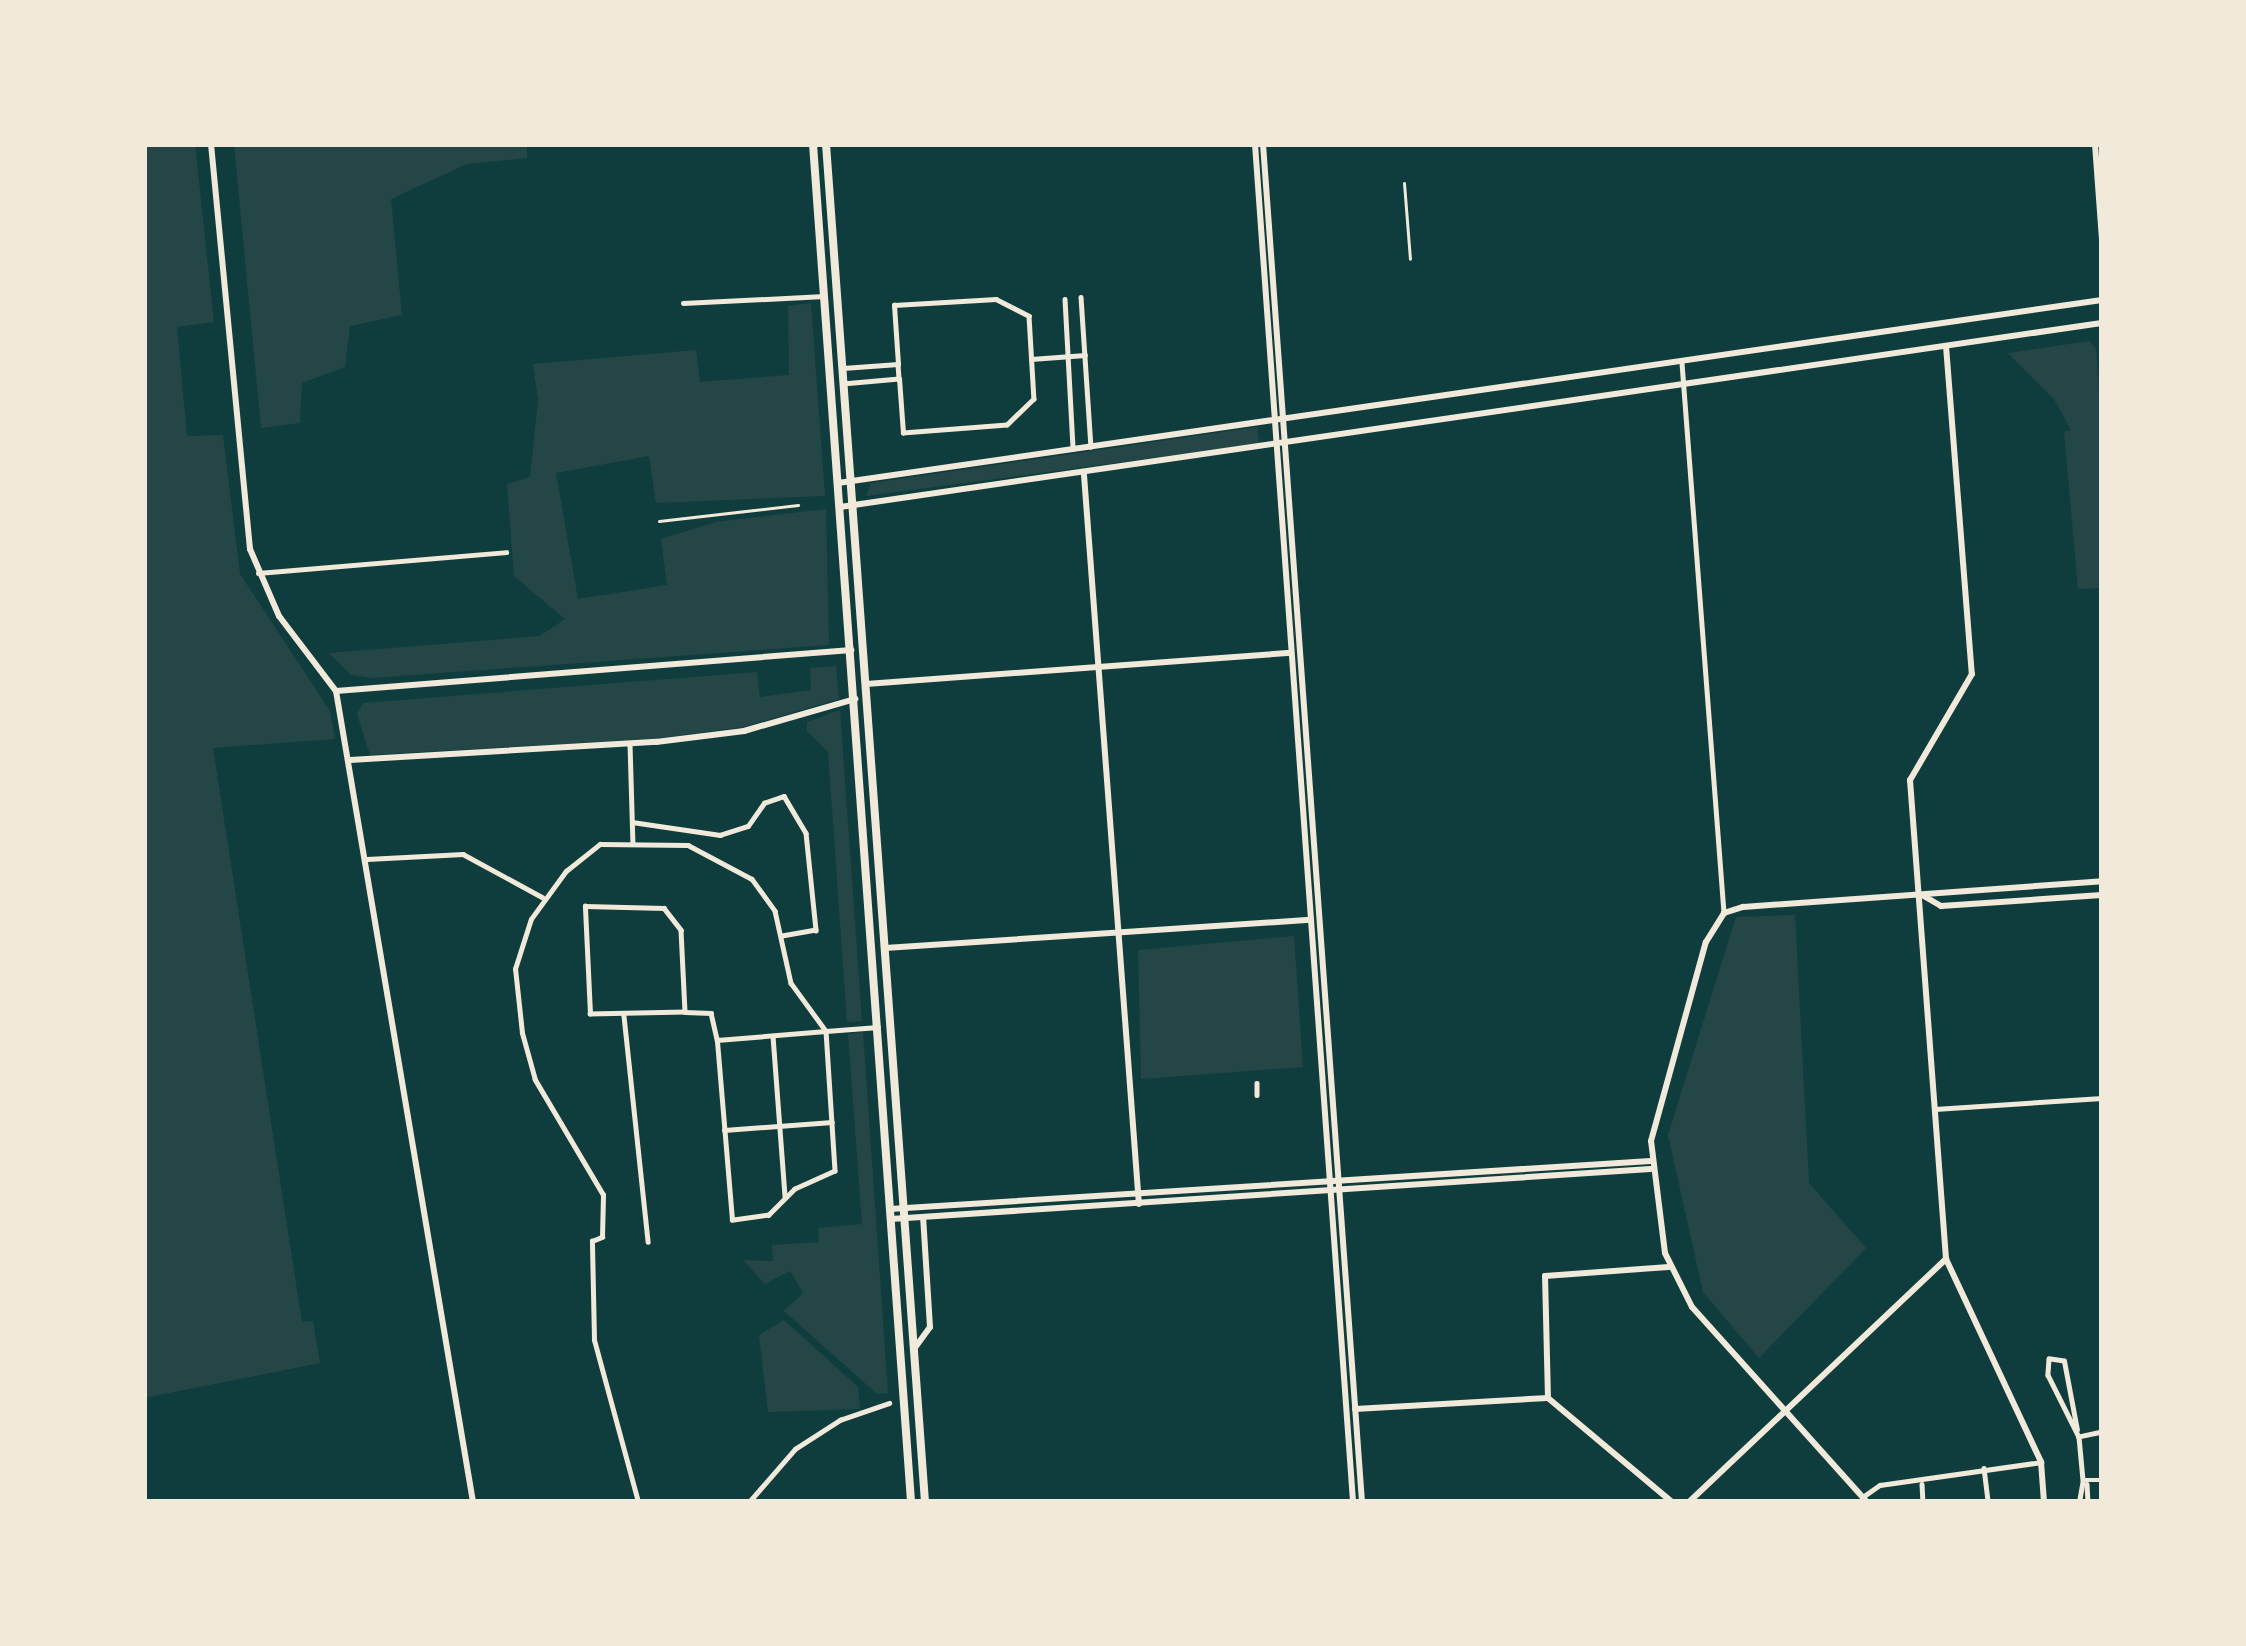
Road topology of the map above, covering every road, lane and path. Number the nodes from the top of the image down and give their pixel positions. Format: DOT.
graph roads {
  1 [pos="211,144"];
  2 [pos="814,144"];
  3 [pos="826,144"];
  4 [pos="1259,144"];
  5 [pos="2095,144"];
  6 [pos="1404,183"];
  7 [pos="2102,237"];
  8 [pos="1410,259"];
  9 [pos="824,296"];
  10 [pos="1081,297"];
  11 [pos="1064,299"];
  12 [pos="2102,300"];
  13 [pos="683,303"];
  14 [pos="2102,323"];
  15 [pos="1946,344"];
  16 [pos="1085,355"];
  17 [pos="1068,356"];
  18 [pos="1031,359"];
  19 [pos="1682,361"];
  20 [pos="898,364"];
  21 [pos="842,368"];
  22 [pos="899,380"];
  23 [pos="843,384"];
  24 [pos="1683,384"];
  25 [pos="1279,419"];
  26 [pos="1280,445"];
  27 [pos="1091,447"];
  28 [pos="1073,449"];
  29 [pos="1084,475"];
  30 [pos="850,482"];
  31 [pos="838,483"];
  32 [pos="798,505"];
  33 [pos="852,506"];
  34 [pos="840,508"];
  35 [pos="659,521"];
  36 [pos="506,552"];
  37 [pos="258,573"];
  38 [pos="850,650"];
  39 [pos="1292,653"];
  40 [pos="1098,667"];
  41 [pos="866,684"];
  42 [pos="337,691"];
  43 [pos="854,699"];
  44 [pos="630,744"];
  45 [pos="350,760"];
  46 [pos="632,822"];
  47 [pos="633,844"];
  48 [pos="367,859"];
  49 [pos="2102,881"];
  50 [pos="1919,893"];
  51 [pos="2102,895"];
  52 [pos="542,897"];
  53 [pos="1724,913"];
  54 [pos="1310,920"];
  55 [pos="1118,934"];
  56 [pos="784,936"];
  57 [pos="885,948"];
  58 [pos="685,1012"];
  59 [pos="623,1013"];
  60 [pos="878,1027"];
  61 [pos="826,1031"];
  62 [pos="773,1036"];
  63 [pos="717,1040"];
  64 [pos="1257,1083"];
  65 [pos="1257,1095"];
  66 [pos="2102,1098"];
  67 [pos="1935,1109"];
  68 [pos="832,1123"];
  69 [pos="780,1126"];
  70 [pos="724,1130"];
  71 [pos="1650,1165"];
  72 [pos="1334,1187"];
  73 [pos="785,1199"];
  74 [pos="1139,1199"];
  75 [pos="903,1213"];
  76 [pos="891,1214"];
  77 [pos="923,1217"];
  78 [pos="648,1242"];
  79 [pos="1946,1259"];
  80 [pos="1669,1267"];
  81 [pos="914,1349"];
  82 [pos="1548,1398"];
  83 [pos="889,1403"];
  84 [pos="1355,1408"];
  85 [pos="1790,1410"];
  86 [pos="2102,1432"];
  87 [pos="2078,1433"];
  88 [pos="2042,1462"];
  89 [pos="1984,1468"];
  90 [pos="2085,1480"];
  91 [pos="2102,1480"];
  92 [pos="1922,1482"];
  93 [pos="1865,1499"];
  94 [pos="473,1502"];
  95 [pos="638,1502"];
  96 [pos="749,1502"];
  97 [pos="911,1502"];
  98 [pos="925,1502"];
  99 [pos="1357,1502"];
  100 [pos="1672,1502"];
  101 [pos="1689,1502"];
  102 [pos="1923,1502"];
  103 [pos="1988,1502"];
  104 [pos="2044,1502"];
  105 [pos="2080,1502"];
  106 [pos="2088,1502"];
  1 -- 37 [label="main road"];
  2 -- 9 [label="highway"];
  3 -- 21 [label="highway"];
  4 -- 25 [label="main road"];
  5 -- 7 [label="main road"];
  6 -- 8 [label="street"];
  9 -- 13 [label="street"];
  9 -- 31 [label="highway"];
  10 -- 16 [label="street"];
  11 -- 17 [label="street"];
  12 -- 19 [label="main road"];
  14 -- 15 [label="main road"];
  15 -- 24 [label="main road"];
  15 -- 50 [label="main road"];
  16 -- 17 [label="street"];
  16 -- 27 [label="street"];
  17 -- 18 [label="street"];
  17 -- 28 [label="street"];
  18 -- 20 [label="street"];
  18 -- 22 [label="street"];
  19 -- 24 [label="street"];
  19 -- 25 [label="main road"];
  20 -- 21 [label="street"];
  20 -- 22 [label="street"];
  21 -- 23 [label="highway"];
  22 -- 23 [label="street"];
  23 -- 30 [label="highway"];
  24 -- 26 [label="main road"];
  24 -- 53 [label="street"];
  25 -- 26 [label="main road"];
  25 -- 27 [label="main road"];
  26 -- 29 [label="main road"];
  26 -- 39 [label="main road"];
  26 -- 72 [label="main road"];
  27 -- 28 [label="main road"];
  28 -- 30 [label="main road"];
  29 -- 33 [label="main road"];
  29 -- 40 [label="main road"];
  30 -- 31 [label="main road"];
  30 -- 33 [label="highway"];
  31 -- 34 [label="highway"];
  32 -- 35 [label="street"];
  33 -- 34 [label="main road"];
  33 -- 41 [label="highway"];
  34 -- 38 [label="highway"];
  36 -- 37 [label="street"];
  37 -- 42 [label="main road"];
  38 -- 42 [label="main road"];
  38 -- 43 [label="highway"];
  39 -- 40 [label="main road"];
  39 -- 54 [label="main road"];
  40 -- 41 [label="main road"];
  40 -- 55 [label="main road"];
  41 -- 57 [label="highway"];
  42 -- 45 [label="main road"];
  43 -- 44 [label="main road"];
  43 -- 60 [label="highway"];
  44 -- 45 [label="main road"];
  44 -- 46 [label="street"];
  45 -- 48 [label="main road"];
  46 -- 47 [label="street"];
  46 -- 56 [label="street"];
  47 -- 52 [label="street"];
  47 -- 56 [label="street"];
  48 -- 52 [label="street"];
  48 -- 94 [label="main road"];
  49 -- 50 [label="main road"];
  50 -- 51 [label="main road"];
  50 -- 53 [label="main road"];
  50 -- 67 [label="main road"];
  52 -- 95 [label="street"];
  53 -- 71 [label="main road"];
  54 -- 55 [label="main road"];
  54 -- 72 [label="main road"];
  55 -- 57 [label="main road"];
  55 -- 74 [label="main road"];
  56 -- 61 [label="street"];
  57 -- 75 [label="highway"];
  58 -- 59 [label="street"];
  58 -- 59 [label="street"];
  58 -- 63 [label="street"];
  59 -- 78 [label="street"];
  60 -- 61 [label="street"];
  60 -- 76 [label="highway"];
  61 -- 62 [label="street"];
  61 -- 68 [label="street"];
  62 -- 63 [label="street"];
  62 -- 69 [label="street"];
  63 -- 70 [label="street"];
  64 -- 65 [label="street"];
  66 -- 67 [label="street"];
  67 -- 79 [label="main road"];
  68 -- 69 [label="street"];
  68 -- 73 [label="street"];
  69 -- 70 [label="street"];
  69 -- 73 [label="street"];
  70 -- 73 [label="street"];
  71 -- 72 [label="main road"];
  71 -- 80 [label="main road"];
  72 -- 74 [label="main road"];
  72 -- 84 [label="main road"];
  72 -- 99 [label="main road"];
  74 -- 75 [label="main road"];
  74 -- 77 [label="main road"];
  75 -- 76 [label="main road"];
  75 -- 77 [label="main road"];
  75 -- 81 [label="highway"];
  76 -- 97 [label="highway"];
  77 -- 81 [label="main road"];
  79 -- 85 [label="main road"];
  79 -- 88 [label="main road"];
  80 -- 82 [label="main road"];
  80 -- 85 [label="main road"];
  81 -- 98 [label="highway"];
  82 -- 84 [label="main road"];
  82 -- 100 [label="main road"];
  83 -- 96 [label="street"];
  84 -- 99 [label="main road"];
  85 -- 93 [label="main road"];
  85 -- 101 [label="main road"];
  86 -- 87 [label="street"];
  87 -- 87 [label="street"];
  87 -- 90 [label="street"];
  88 -- 89 [label="street"];
  88 -- 104 [label="main road"];
  89 -- 92 [label="street"];
  89 -- 103 [label="street"];
  90 -- 91 [label="street"];
  90 -- 105 [label="street"];
  90 -- 106 [label="street"];
  92 -- 93 [label="street"];
  92 -- 102 [label="street"];
}
